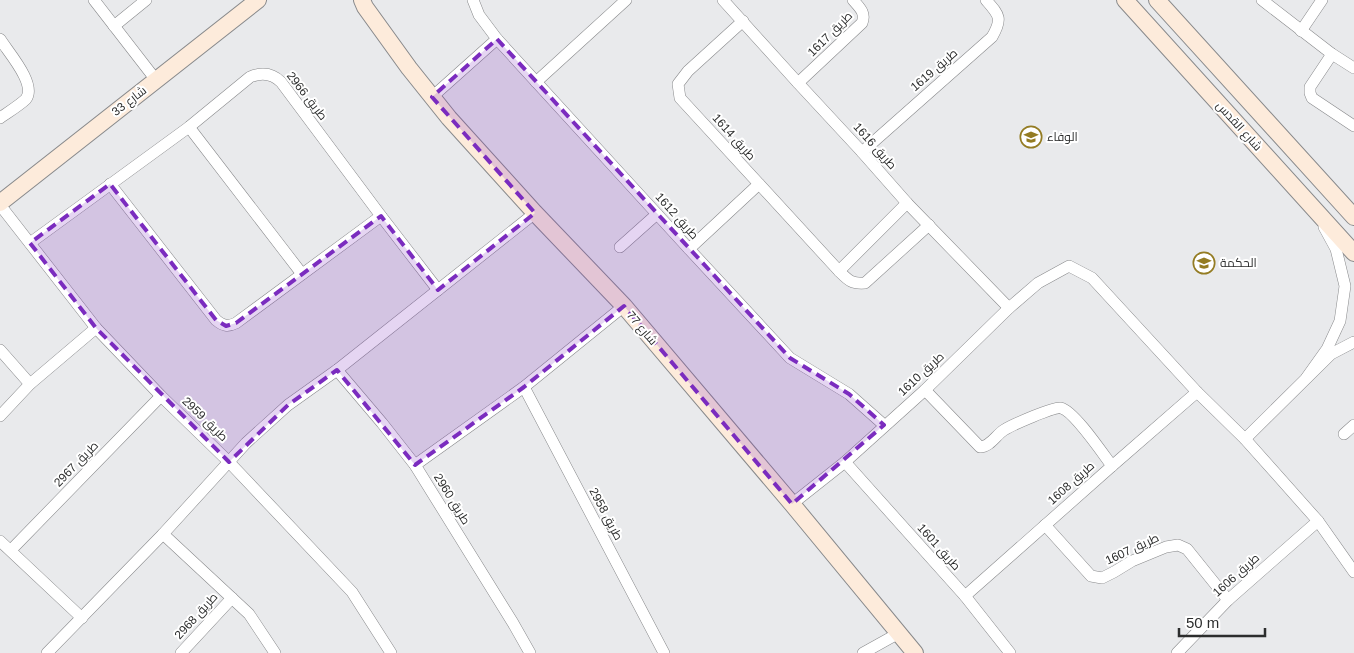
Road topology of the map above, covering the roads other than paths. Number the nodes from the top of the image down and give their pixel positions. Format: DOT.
graph roads {
  1 [pos="94,0"];
  2 [pos="146,0"];
  3 [pos="258,0"];
  4 [pos="473,0"];
  5 [pos="626,0"];
  6 [pos="723,0"];
  7 [pos="853,0"];
  8 [pos="986,0"];
  9 [pos="1125,0"];
  10 [pos="1157,0"];
  11 [pos="1262,0"];
  12 [pos="1322,0"];
  13 [pos="362,2"];
  14 [pos="743,21"];
  15 [pos="114,26"];
  16 [pos="1301,30"];
  17 [pos="0,39"];
  18 [pos="497,39"];
  19 [pos="1332,54"];
  20 [pos="1354,68"];
  21 [pos="156,80"];
  22 [pos="536,82"];
  23 [pos="798,83"];
  24 [pos="432,97"];
  25 [pos="0,118"];
  26 [pos="1354,126"];
  27 [pos="189,127"];
  28 [pos="862,152"];
  29 [pos="110,184"];
  30 [pos="759,184"];
  31 [pos="1328,188"];
  32 [pos="907,203"];
  33 [pos="1354,203"];
  34 [pos="0,204"];
  35 [pos="1312,206"];
  36 [pos="535,213"];
  37 [pos="657,214"];
  38 [pos="381,216"];
  39 [pos="1354,217"];
  40 [pos="929,225"];
  41 [pos="30,243"];
  42 [pos="620,247"];
  43 [pos="689,249"];
  44 [pos="1354,253"];
  45 [pos="839,271"];
  46 [pos="302,274"];
  47 [pos="438,290"];
  48 [pos="624,306"];
  49 [pos="1008,308"];
  50 [pos="96,328"];
  51 [pos="1354,342"];
  52 [pos="0,350"];
  53 [pos="337,370"];
  54 [pos="1307,377"];
  55 [pos="30,384"];
  56 [pos="524,387"];
  57 [pos="925,390"];
  58 [pos="1197,392"];
  59 [pos="161,396"];
  60 [pos="0,416"];
  61 [pos="884,425"];
  62 [pos="1354,425"];
  63 [pos="1344,434"];
  64 [pos="1245,439"];
  65 [pos="229,462"];
  66 [pos="845,462"];
  67 [pos="415,466"];
  68 [pos="1112,466"];
  69 [pos="792,504"];
  70 [pos="1318,521"];
  71 [pos="1045,525"];
  72 [pos="163,534"];
  73 [pos="0,541"];
  74 [pos="11,550"];
  75 [pos="1354,572"];
  76 [pos="965,596"];
  77 [pos="232,598"];
  78 [pos="1228,600"];
  79 [pos="82,618"];
  80 [pos="899,633"];
  81 [pos="47,653"];
  82 [pos="181,653"];
  83 [pos="275,653"];
  84 [pos="391,653"];
  85 [pos="530,653"];
  86 [pos="664,653"];
  87 [pos="863,653"];
  88 [pos="915,653"];
  89 [pos="1010,653"];
  90 [pos="1177,653"];
  1 -- 15 [label="street"];
  2 -- 15 [label="street"];
  3 -- 21 [label="street, شارع 33"];
  4 -- 18 [label="street, طريق 1612"];
  5 -- 22 [label="street"];
  6 -- 14 [label="street, طريق 1616"];
  7 -- 23 [label="street, طريق 1617"];
  8 -- 28 [label="street, طريق 1619"];
  9 -- 35 [label="street, شارع القدس"];
  10 -- 31 [label="street, شارع القدس"];
  11 -- 16 [label="street"];
  12 -- 16 [label="street"];
  13 -- 24 [label="street, شارع 77"];
  14 -- 23 [label="street, طريق 1616"];
  14 -- 30 [label="street, طريق 1614"];
  15 -- 21 [label="street"];
  16 -- 19 [label="street"];
  17 -- 25 [label="street"];
  18 -- 22 [label="street, طريق 1612"];
  18 -- 24 [label="street"];
  19 -- 20 [label="street"];
  19 -- 26 [label="street"];
  21 -- 34 [label="street, شارع 33"];
  22 -- 37 [label="street, طريق 1612"];
  23 -- 28 [label="street, طريق 1616"];
  24 -- 36 [label="street, شارع 77"];
  27 -- 29 [label="street, طريق 2966"];
  27 -- 38 [label="street, طريق 2966"];
  27 -- 46 [label="street"];
  28 -- 32 [label="street, طريق 1616"];
  29 -- 41 [label="street, طريق 2966"];
  29 -- 46 [label="street"];
  30 -- 43 [label="street"];
  30 -- 45 [label="street, طريق 1614"];
  31 -- 33 [label="street"];
  31 -- 39 [label="street, شارع القدس"];
  32 -- 40 [label="street, طريق 1616"];
  32 -- 45 [label="street"];
  34 -- 41 [label="street, طريق 2959"];
  35 -- 44 [label="street, شارع القدس"];
  35 -- 54 [label="street"];
  36 -- 47 [label="street"];
  36 -- 48 [label="street, شارع 77"];
  37 -- 42 [label="street"];
  37 -- 43 [label="street, طريق 1612"];
  38 -- 46 [label="street"];
  38 -- 47 [label="street, طريق 2966"];
  40 -- 45 [label="street, طريق 1614"];
  40 -- 49 [label="street, طريق 1616"];
  41 -- 50 [label="street, طريق 2959"];
  43 -- 61 [label="street, طريق 1612"];
  47 -- 53 [label="street"];
  48 -- 56 [label="street"];
  48 -- 69 [label="street, شارع 77"];
  49 -- 57 [label="street, طريق 1610"];
  49 -- 58 [label="street, طريق 1610"];
  50 -- 55 [label="street"];
  50 -- 59 [label="street, طريق 2959"];
  51 -- 54 [label="street"];
  52 -- 55 [label="street"];
  53 -- 65 [label="street"];
  53 -- 67 [label="street, طريق 2960"];
  54 -- 64 [label="street"];
  55 -- 60 [label="street"];
  56 -- 67 [label="street"];
  56 -- 86 [label="street, طريق 2958"];
  57 -- 61 [label="street, طريق 1610"];
  57 -- 68 [label="street"];
  58 -- 64 [label="street"];
  58 -- 68 [label="street, طريق 1608"];
  59 -- 65 [label="street, طريق 2959"];
  59 -- 74 [label="street, طريق 2967"];
  61 -- 66 [label="street, طريق 1610"];
  62 -- 63 [label="street"];
  64 -- 70 [label="street"];
  65 -- 72 [label="street"];
  65 -- 84 [label="street, طريق 2959"];
  66 -- 69 [label="street, طريق 1610"];
  66 -- 76 [label="street, طريق 1601"];
  67 -- 85 [label="street, طريق 2960"];
  68 -- 71 [label="street, طريق 1608"];
  69 -- 80 [label="street, شارع 77"];
  70 -- 75 [label="street"];
  70 -- 78 [label="street, طريق 1606"];
  71 -- 76 [label="street, طريق 1608"];
  71 -- 78 [label="street, طريق 1607"];
  72 -- 77 [label="street"];
  72 -- 79 [label="street"];
  73 -- 74 [label="street"];
  74 -- 79 [label="street"];
  76 -- 89 [label="street, طريق 1601"];
  77 -- 82 [label="street, طريق 2968"];
  77 -- 83 [label="street"];
  78 -- 90 [label="street, طريق 1606"];
  79 -- 81 [label="street"];
  80 -- 87 [label="street"];
  80 -- 88 [label="street, شارع 77"];
}
